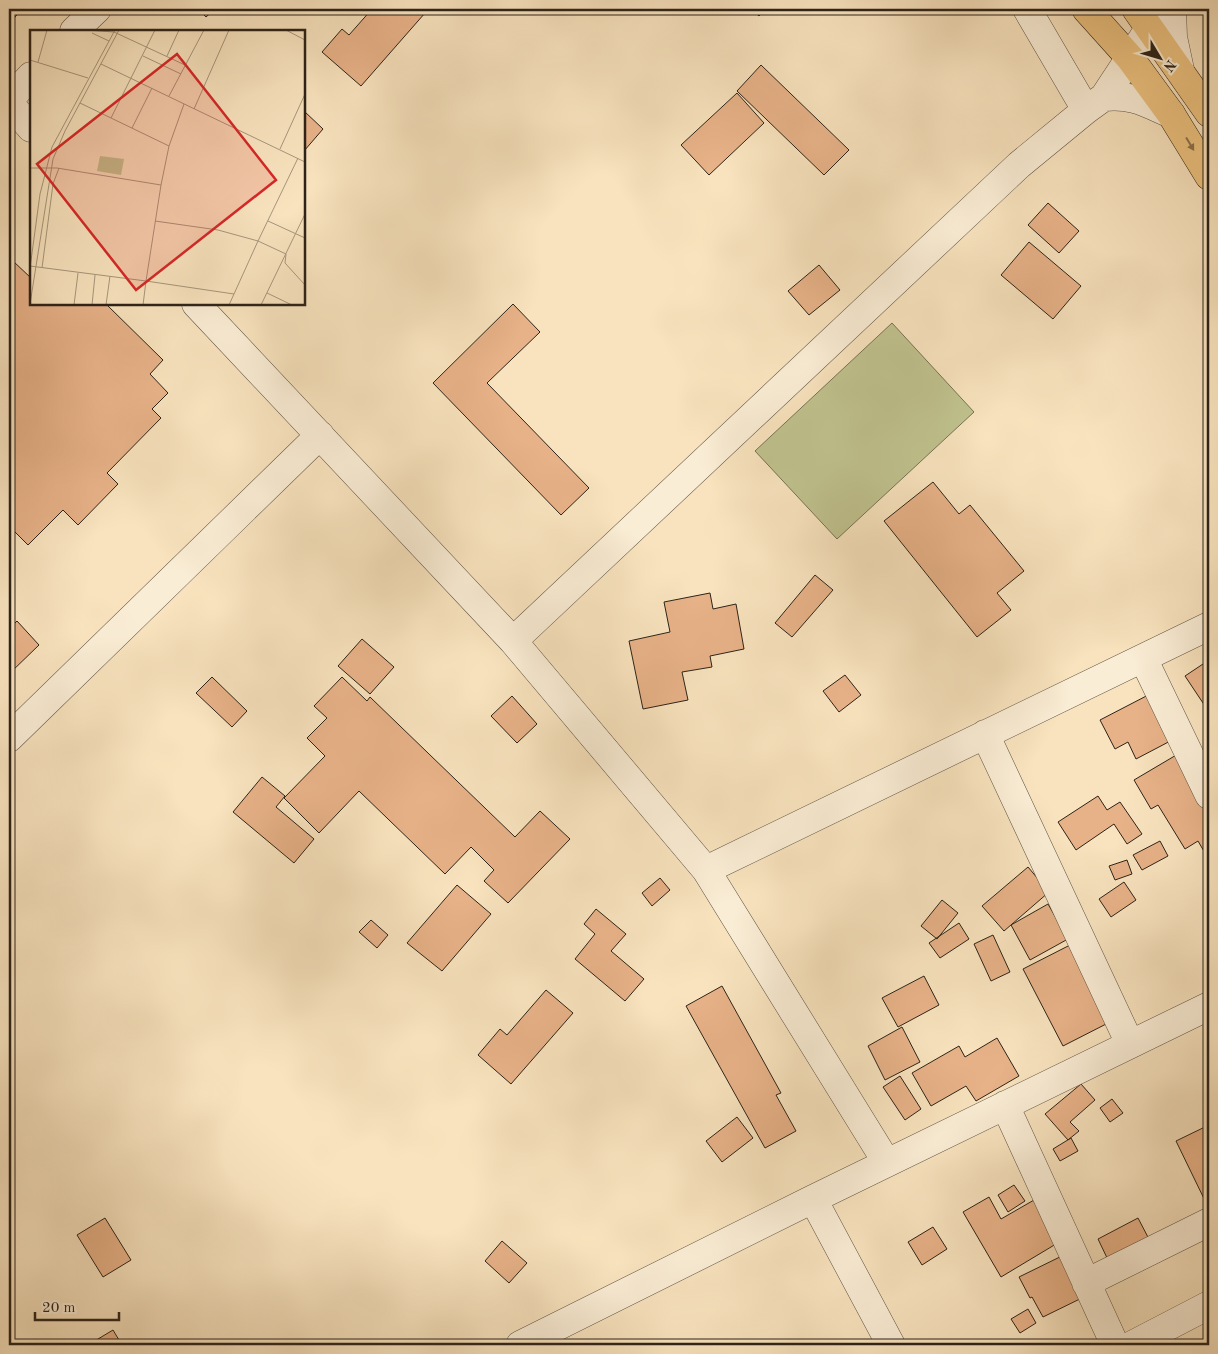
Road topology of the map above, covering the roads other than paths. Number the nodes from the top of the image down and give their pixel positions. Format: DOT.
graph roads {
  1 [pos="97,9"];
  2 [pos="1027,9"];
  3 [pos="1086,9"];
  4 [pos="1172,9"];
  5 [pos="1149,15"];
  6 [pos="75,30"];
  7 [pos="1130,58"];
  8 [pos="1180,70"];
  9 [pos="30,77"];
  10 [pos="9,102"];
  11 [pos="1095,104"];
  12 [pos="1209,113"];
  13 [pos="1171,114"];
  14 [pos="30,127"];
  15 [pos="1209,176"];
  16 [pos="197,305"];
  17 [pos="320,435"];
  18 [pos="1209,626"];
  19 [pos="513,641"];
  20 [pos="1143,658"];
  21 [pos="985,734"];
  22 [pos="9,738"];
  23 [pos="1209,795"];
  24 [pos="706,870"];
  25 [pos="1209,1006"];
  26 [pos="1130,1044"];
  27 [pos="1005,1105"];
  28 [pos="887,1163"];
  29 [pos="813,1199"];
  30 [pos="1209,1222"];
  31 [pos="1086,1283"];
  32 [pos="1209,1306"];
  33 [pos="520,1345"];
  34 [pos="891,1345"];
  35 [pos="1115,1345"];
  36 [pos="1132,1345"];
  1 -- 6 [label="street"];
  2 -- 11 [label="street"];
  3 -- 7 [label="main road"];
  4 -- 8 [label="street"];
  5 -- 7 [label="street"];
  5 -- 8 [label="main road"];
  7 -- 11 [label="street"];
  7 -- 13 [label="main road"];
  8 -- 12 [label="main road"];
  9 -- 10 [label="street"];
  10 -- 14 [label="street"];
  11 -- 13 [label="street"];
  11 -- 19 [label="street"];
  13 -- 15 [label="main road, one-way"];
  16 -- 17 [label="street"];
  17 -- 19 [label="street"];
  17 -- 22 [label="street"];
  18 -- 20 [label="street"];
  19 -- 24 [label="street"];
  20 -- 21 [label="street"];
  20 -- 23 [label="street"];
  21 -- 24 [label="street"];
  21 -- 26 [label="street"];
  24 -- 28 [label="street"];
  25 -- 26 [label="street"];
  26 -- 27 [label="street"];
  27 -- 28 [label="street"];
  27 -- 31 [label="street"];
  28 -- 29 [label="street"];
  29 -- 33 [label="street"];
  29 -- 34 [label="street"];
  30 -- 31 [label="street"];
  31 -- 35 [label="street"];
  32 -- 36 [label="street"];
}
